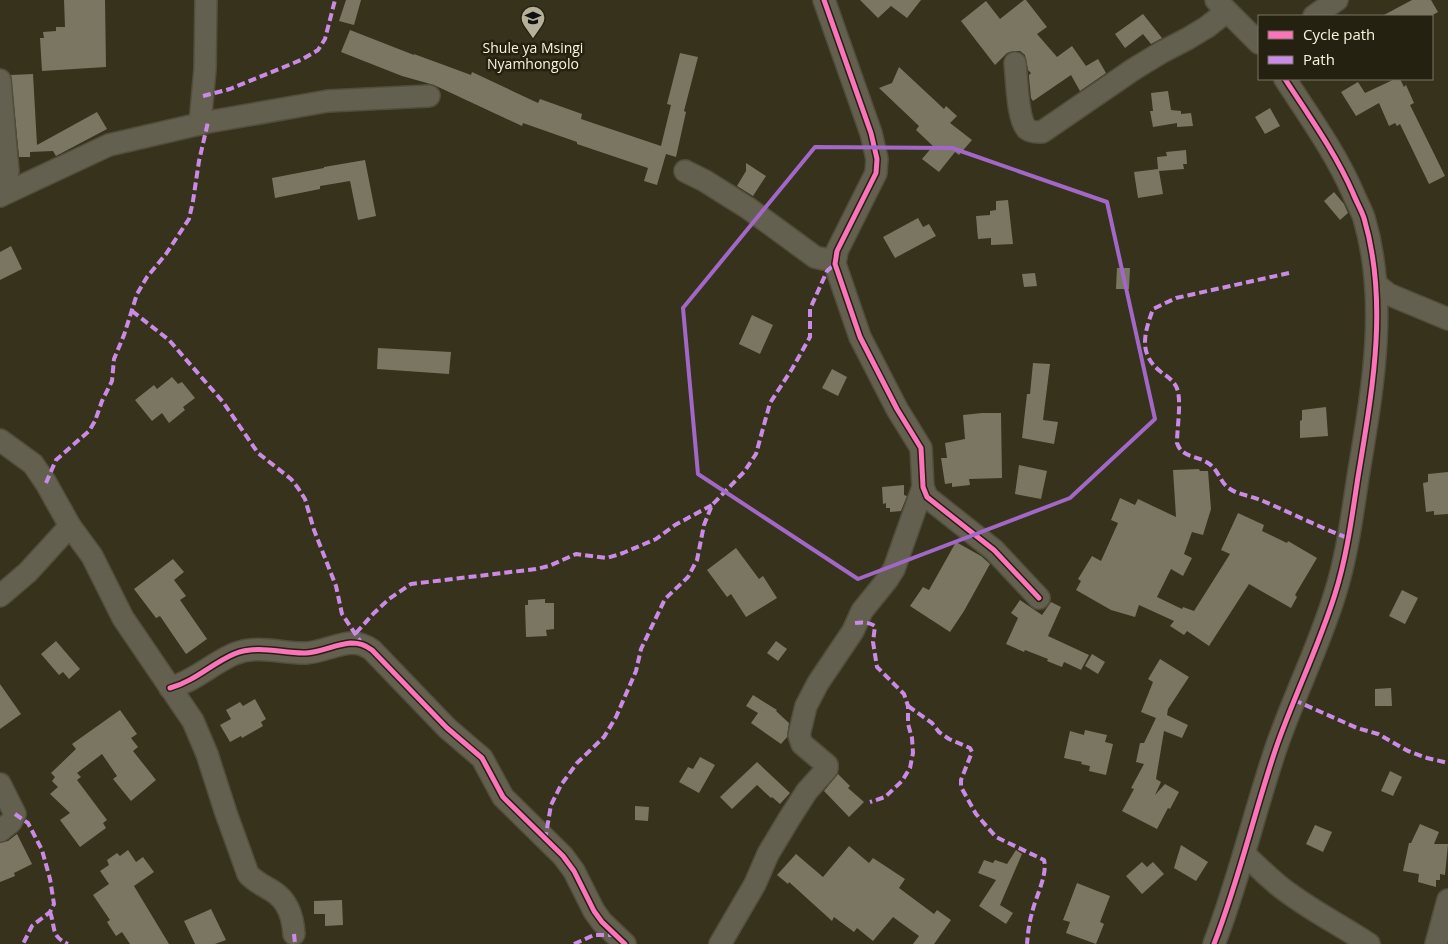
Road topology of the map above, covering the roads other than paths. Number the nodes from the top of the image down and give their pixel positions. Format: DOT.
graph roads {
  1 [pos="206,0"];
  2 [pos="824,0"];
  3 [pos="1337,0"];
  4 [pos="1221,6"];
  5 [pos="1315,15"];
  6 [pos="1258,41"];
  7 [pos="1015,63"];
  8 [pos="0,80"];
  9 [pos="1286,80"];
  10 [pos="429,96"];
  11 [pos="200,124"];
  12 [pos="684,171"];
  13 [pos="835,258"];
  14 [pos="1377,285"];
  15 [pos="1448,319"];
  16 [pos="0,440"];
  17 [pos="922,487"];
  18 [pos="70,526"];
  19 [pos="0,596"];
  20 [pos="1039,598"];
  21 [pos="170,688"];
  22 [pos="0,784"];
  23 [pos="0,831"];
  24 [pos="1244,854"];
  25 [pos="1448,900"];
  26 [pos="294,934"];
  27 [pos="625,944"];
  28 [pos="720,944"];
  29 [pos="1214,944"];
  30 [pos="1369,944"];
  31 [pos="1436,944"];
  1 -- 11 [label="street"];
  2 -- 13 [label="street"];
  3 -- 5 [label="street"];
  4 -- 6 [label="street"];
  4 -- 7 [label="street"];
  8 -- 11 [label="street"];
  9 -- 14 [label="street"];
  10 -- 11 [label="street"];
  12 -- 13 [label="street"];
  13 -- 17 [label="street"];
  14 -- 15 [label="street"];
  14 -- 24 [label="street"];
  16 -- 18 [label="street"];
  17 -- 20 [label="street"];
  17 -- 28 [label="street"];
  18 -- 19 [label="street"];
  18 -- 21 [label="street"];
  21 -- 26 [label="street"];
  21 -- 27 [label="street"];
  22 -- 23 [label="street"];
  24 -- 29 [label="street"];
  24 -- 30 [label="street"];
  25 -- 31 [label="street"];
}
